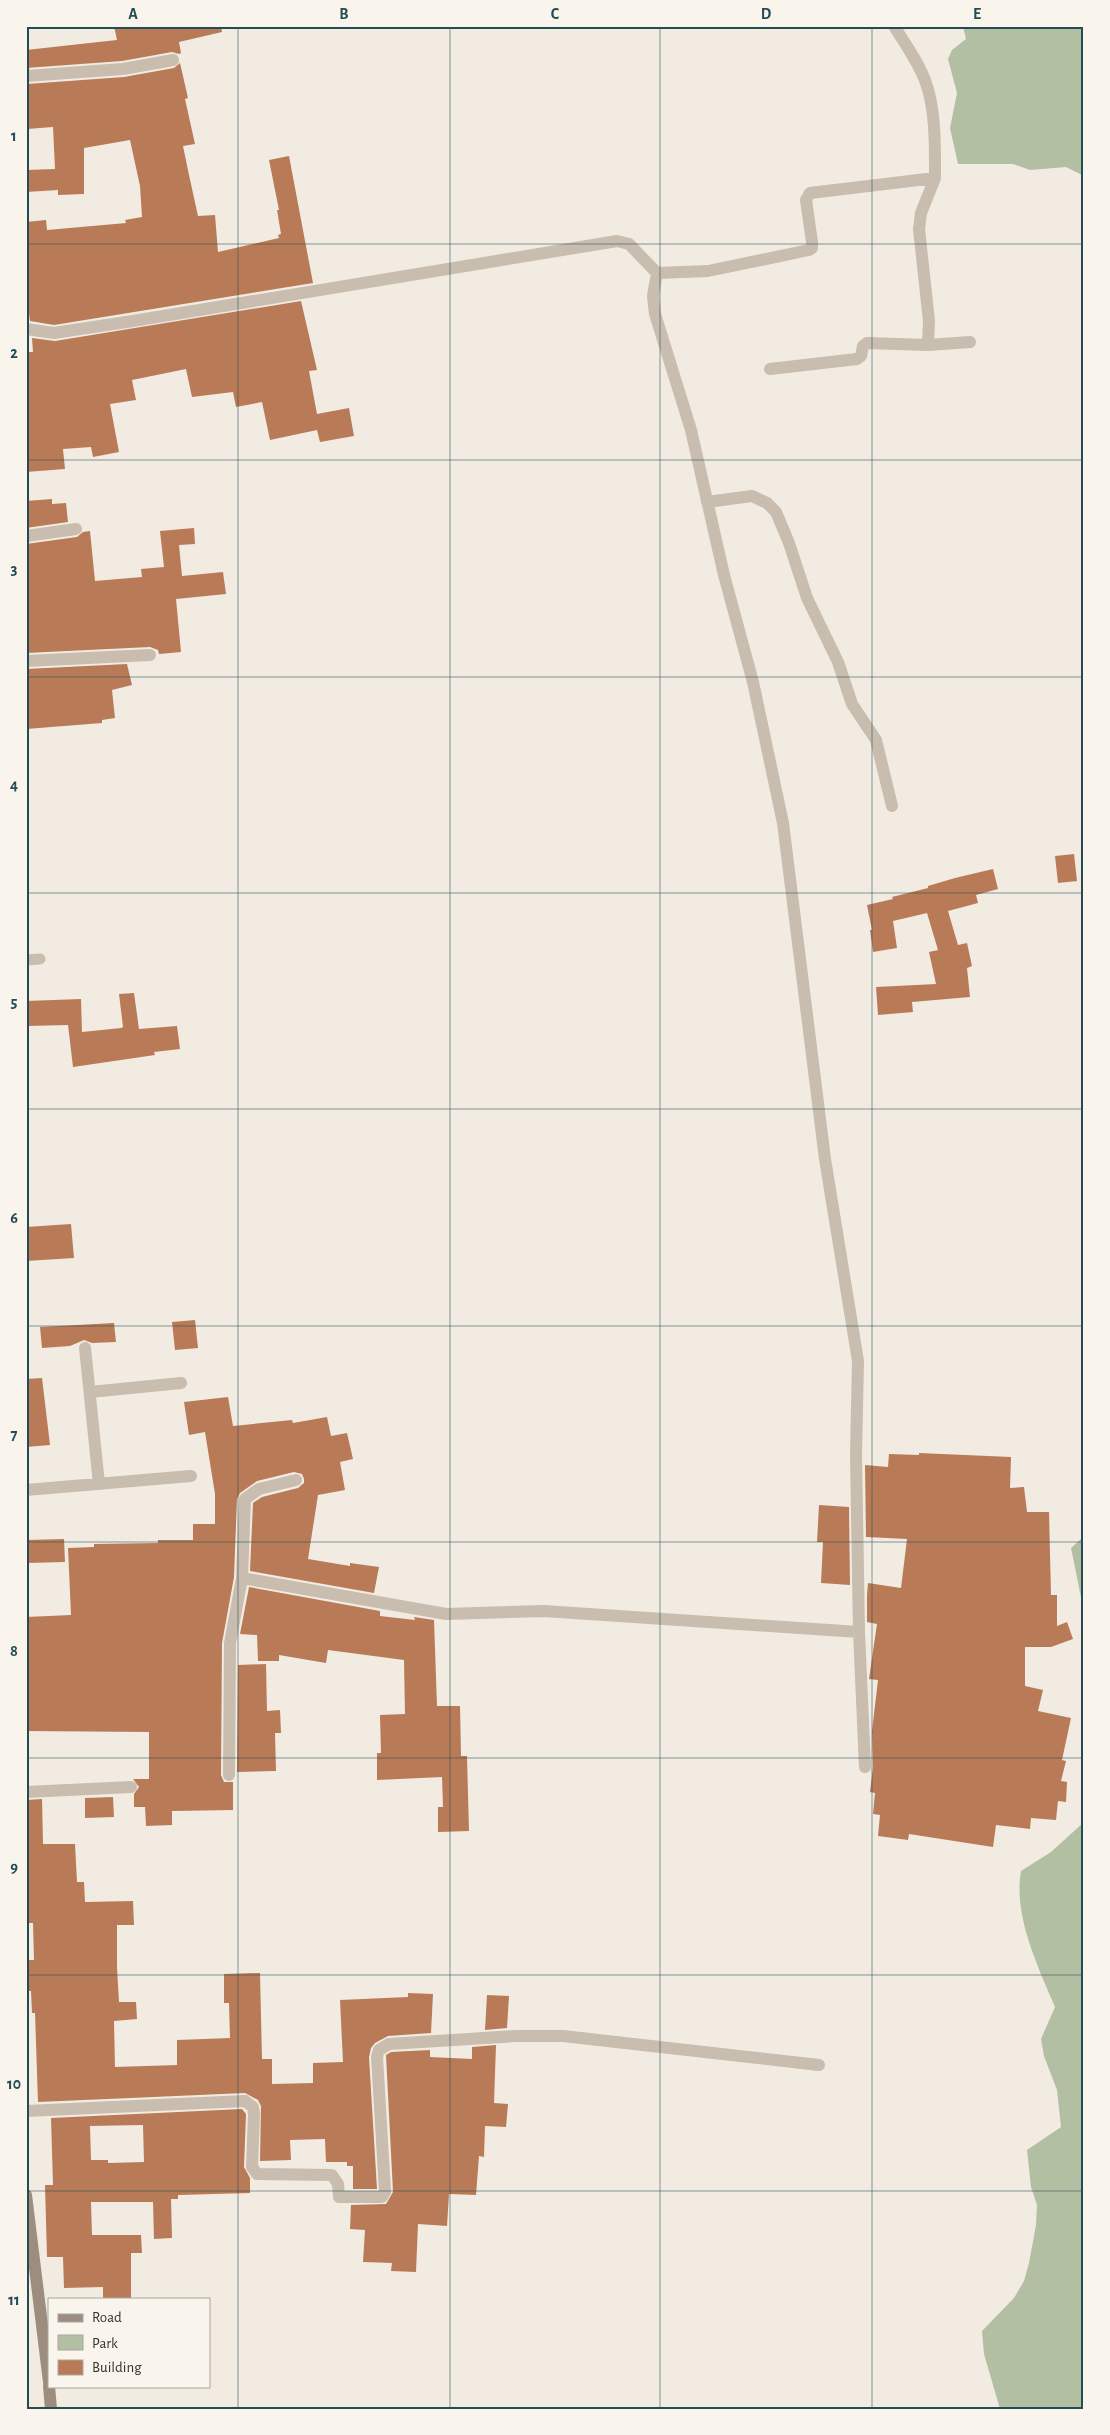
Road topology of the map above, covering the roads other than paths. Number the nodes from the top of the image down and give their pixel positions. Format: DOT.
graph roads {
  1 [pos="894,26"];
  2 [pos="173,60"];
  3 [pos="26,76"];
  4 [pos="935,178"];
  5 [pos="657,273"];
  6 [pos="26,329"];
  7 [pos="970,342"];
  8 [pos="928,345"];
  9 [pos="770,369"];
  10 [pos="706,502"];
  11 [pos="76,529"];
  12 [pos="26,536"];
  13 [pos="150,655"];
  14 [pos="26,661"];
  15 [pos="892,806"];
  16 [pos="40,959"];
  17 [pos="26,960"];
  18 [pos="85,1348"];
  19 [pos="181,1383"];
  20 [pos="90,1392"];
  21 [pos="191,1476"];
  22 [pos="296,1480"];
  23 [pos="99,1484"];
  24 [pos="26,1490"];
  25 [pos="242,1578"];
  26 [pos="859,1632"];
  27 [pos="865,1767"];
  28 [pos="229,1775"];
  29 [pos="131,1787"];
  30 [pos="26,1792"];
  31 [pos="818,2065"];
  32 [pos="26,2112"];
  33 [pos="26,2195"];
  34 [pos="30,2255"];
  35 [pos="48,2375"];
  36 [pos="49,2388"];
  37 [pos="51,2409"];
  1 -- 4 [label="street"];
  2 -- 3 [label="street"];
  4 -- 5 [label="street"];
  4 -- 8 [label="street"];
  5 -- 6 [label="street"];
  5 -- 10 [label="street"];
  7 -- 8 [label="street"];
  8 -- 9 [label="street"];
  10 -- 15 [label="street"];
  10 -- 26 [label="street"];
  11 -- 12 [label="street"];
  13 -- 14 [label="street"];
  16 -- 17 [label="lane"];
  18 -- 20 [label="street"];
  19 -- 20 [label="street"];
  20 -- 23 [label="street"];
  21 -- 23 [label="street"];
  22 -- 25 [label="street"];
  23 -- 24 [label="street"];
  25 -- 26 [label="street"];
  25 -- 28 [label="street"];
  26 -- 27 [label="street"];
  29 -- 30 [label="street"];
  31 -- 32 [label="street"];
  33 -- 34 [label="street"];
  34 -- 35 [label="street"];
  36 -- 37 [label="street"];
}
